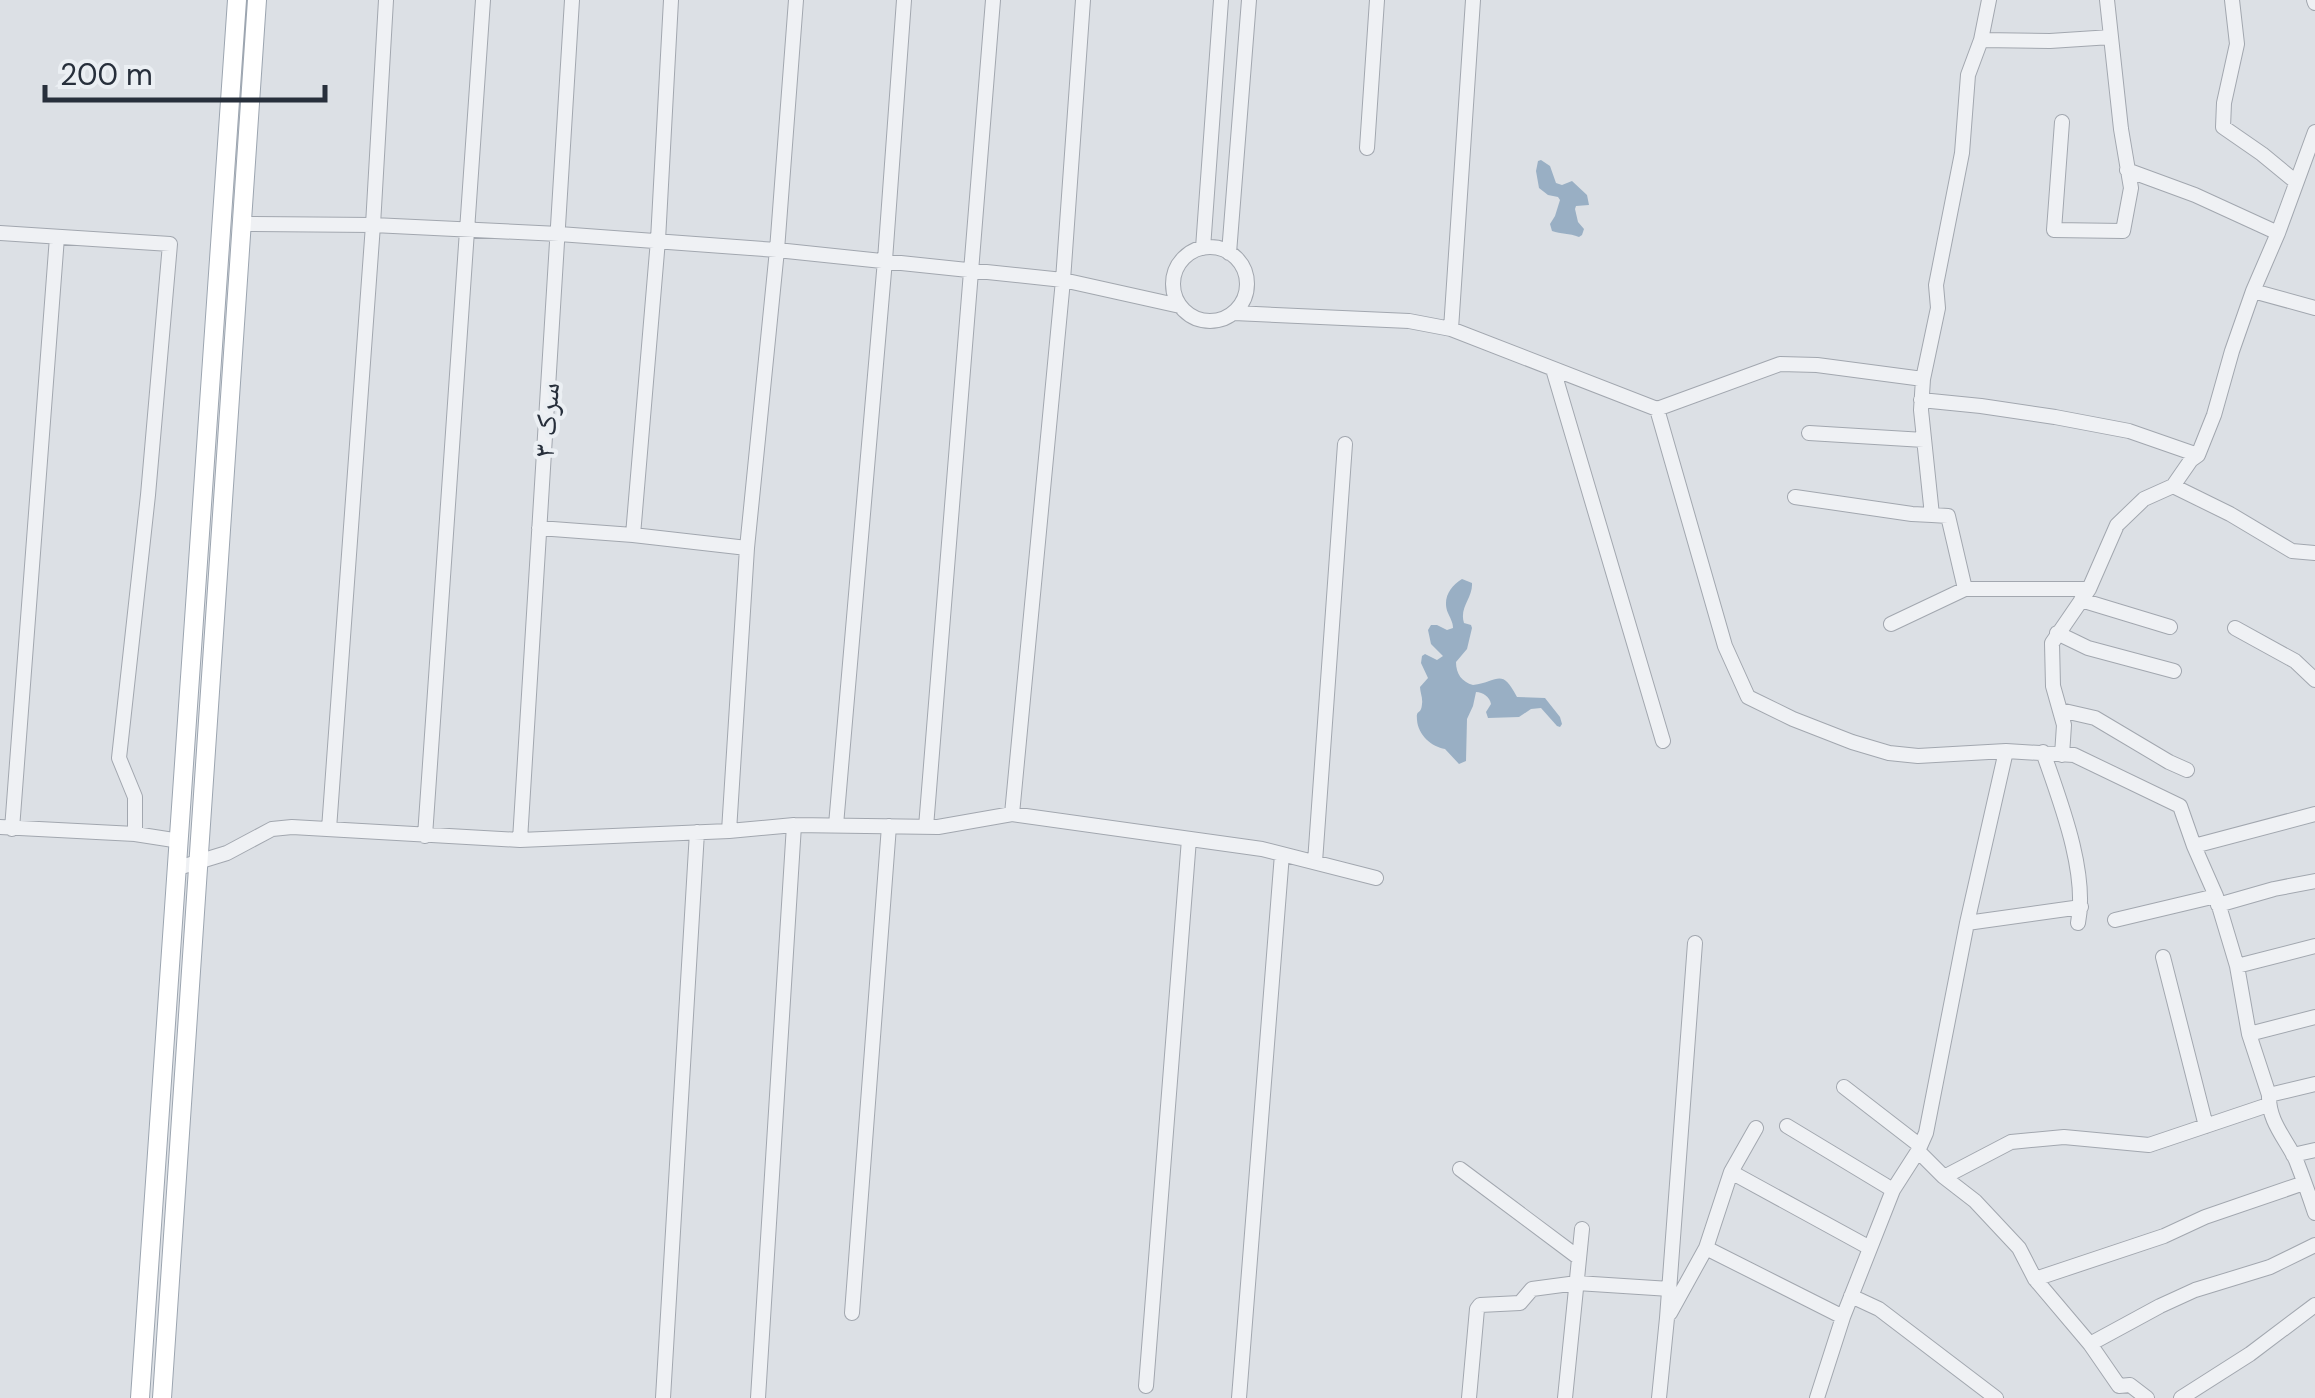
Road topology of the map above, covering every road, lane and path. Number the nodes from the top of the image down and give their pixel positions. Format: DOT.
graph roads {
  1 [pos="237,0"];
  2 [pos="257,0"];
  3 [pos="386,0"];
  4 [pos="483,0"];
  5 [pos="572,0"];
  6 [pos="670,0"];
  7 [pos="796,0"];
  8 [pos="904,0"];
  9 [pos="993,0"];
  10 [pos="1083,0"];
  11 [pos="1220,0"];
  12 [pos="1249,0"];
  13 [pos="1377,0"];
  14 [pos="1472,0"];
  15 [pos="1989,0"];
  16 [pos="2107,0"];
  17 [pos="2232,0"];
  18 [pos="2112,37"];
  19 [pos="1981,40"];
  20 [pos="2062,122"];
  21 [pos="2315,132"];
  22 [pos="1367,148"];
  23 [pos="2127,170"];
  24 [pos="2296,182"];
  25 [pos="240,224"];
  26 [pos="373,226"];
  27 [pos="467,230"];
  28 [pos="0,233"];
  29 [pos="2278,233"];
  30 [pos="559,234"];
  31 [pos="57,237"];
  32 [pos="658,240"];
  33 [pos="1203,248"];
  34 [pos="777,250"];
  35 [pos="1229,253"];
  36 [pos="884,260"];
  37 [pos="972,270"];
  38 [pos="1063,280"];
  39 [pos="2253,291"];
  40 [pos="1180,306"];
  41 [pos="2315,308"];
  42 [pos="1234,312"];
  43 [pos="1452,329"];
  44 [pos="1553,369"];
  45 [pos="1922,378"];
  46 [pos="1922,400"];
  47 [pos="1657,410"];
  48 [pos="1810,434"];
  49 [pos="1924,440"];
  50 [pos="1345,444"];
  51 [pos="2198,455"];
  52 [pos="2173,486"];
  53 [pos="1796,497"];
  54 [pos="1932,514"];
  55 [pos="539,528"];
  56 [pos="634,535"];
  57 [pos="747,548"];
  58 [pos="2315,554"];
  59 [pos="1965,589"];
  60 [pos="2085,594"];
  61 [pos="1891,624"];
  62 [pos="2170,627"];
  63 [pos="2235,628"];
  64 [pos="2057,633"];
  65 [pos="2174,671"];
  66 [pos="2315,680"];
  67 [pos="2060,710"];
  68 [pos="1663,741"];
  69 [pos="2006,751"];
  70 [pos="2043,752"];
  71 [pos="2062,755"];
  72 [pos="2187,770"];
  73 [pos="1012,814"];
  74 [pos="2315,814"];
  75 [pos="794,825"];
  76 [pos="836,825"];
  77 [pos="888,826"];
  78 [pos="926,827"];
  79 [pos="6,828"];
  80 [pos="329,830"];
  81 [pos="729,831"];
  82 [pos="697,832"];
  83 [pos="135,834"];
  84 [pos="425,836"];
  85 [pos="1189,839"];
  86 [pos="520,840"];
  87 [pos="180,842"];
  88 [pos="2194,846"];
  89 [pos="1282,854"];
  90 [pos="198,862"];
  91 [pos="1315,862"];
  92 [pos="178,868"];
  93 [pos="1376,878"];
  94 [pos="2315,881"];
  95 [pos="2216,901"];
  96 [pos="2115,920"];
  97 [pos="1967,923"];
  98 [pos="1695,943"];
  99 [pos="2315,946"];
  100 [pos="2163,957"];
  101 [pos="2237,966"];
  102 [pos="2315,1018"];
  103 [pos="2249,1034"];
  104 [pos="2315,1084"];
  105 [pos="1844,1087"];
  106 [pos="2269,1100"];
  107 [pos="1787,1126"];
  108 [pos="2206,1126"];
  109 [pos="1756,1128"];
  110 [pos="1918,1148"];
  111 [pos="2315,1150"];
  112 [pos="2294,1155"];
  113 [pos="1460,1169"];
  114 [pos="1731,1172"];
  115 [pos="1944,1177"];
  116 [pos="2304,1182"];
  117 [pos="1893,1190"];
  118 [pos="2315,1213"];
  119 [pos="1582,1228"];
  120 [pos="2315,1245"];
  121 [pos="1706,1248"];
  122 [pos="1870,1248"];
  123 [pos="1579,1258"];
  124 [pos="2035,1279"];
  125 [pos="1577,1283"];
  126 [pos="1670,1289"];
  127 [pos="1852,1296"];
  128 [pos="2315,1305"];
  129 [pos="852,1313"];
  130 [pos="1668,1318"];
  131 [pos="1842,1318"];
  132 [pos="2090,1344"];
  133 [pos="1146,1386"];
  134 [pos="140,1398"];
  135 [pos="162,1398"];
  136 [pos="664,1398"];
  137 [pos="758,1398"];
  138 [pos="1239,1398"];
  139 [pos="1470,1398"];
  140 [pos="1565,1398"];
  141 [pos="1658,1398"];
  142 [pos="1817,1398"];
  143 [pos="1996,1398"];
  144 [pos="2147,1398"];
  145 [pos="2181,1398"];
  1 -- 87 [label="main road"];
  2 -- 25 [label="main road"];
  3 -- 26 [label="street"];
  4 -- 27 [label="street"];
  5 -- 30 [label="street, سرک ۳"];
  6 -- 32 [label="street"];
  7 -- 34 [label="street"];
  8 -- 36 [label="street"];
  9 -- 37 [label="street"];
  10 -- 38 [label="street"];
  11 -- 33 [label="street"];
  12 -- 35 [label="street"];
  13 -- 22 [label="street"];
  14 -- 43 [label="street"];
  15 -- 19 [label="street"];
  16 -- 18 [label="street"];
  17 -- 24 [label="street"];
  18 -- 19 [label="street"];
  18 -- 23 [label="street"];
  19 -- 45 [label="street"];
  20 -- 23 [label="street"];
  21 -- 24 [label="street"];
  23 -- 29 [label="street"];
  24 -- 29 [label="street"];
  25 -- 26 [label="street"];
  25 -- 90 [label="main road"];
  26 -- 27 [label="street"];
  26 -- 80 [label="street"];
  27 -- 30 [label="street"];
  27 -- 84 [label="street"];
  28 -- 31 [label="street"];
  29 -- 39 [label="street"];
  30 -- 32 [label="street"];
  30 -- 55 [label="street, سرک ۳"];
  31 -- 79 [label="street"];
  31 -- 83 [label="street"];
  32 -- 34 [label="street"];
  32 -- 56 [label="street"];
  33 -- 35 [label="street"];
  33 -- 40 [label="street"];
  34 -- 36 [label="street"];
  34 -- 57 [label="street"];
  35 -- 42 [label="street"];
  36 -- 37 [label="street"];
  36 -- 76 [label="street"];
  37 -- 38 [label="street"];
  37 -- 78 [label="street"];
  38 -- 40 [label="street"];
  38 -- 73 [label="street"];
  39 -- 41 [label="street"];
  39 -- 51 [label="street"];
  40 -- 42 [label="street"];
  42 -- 43 [label="street"];
  43 -- 44 [label="street"];
  44 -- 47 [label="street"];
  44 -- 68 [label="street"];
  45 -- 46 [label="street"];
  45 -- 47 [label="street"];
  46 -- 49 [label="street"];
  46 -- 51 [label="street"];
  47 -- 69 [label="street"];
  48 -- 49 [label="street"];
  49 -- 54 [label="street"];
  50 -- 91 [label="street"];
  51 -- 52 [label="street"];
  52 -- 58 [label="street"];
  52 -- 60 [label="street"];
  53 -- 54 [label="street"];
  54 -- 59 [label="street"];
  55 -- 56 [label="street"];
  55 -- 86 [label="street, سرک ۳"];
  56 -- 57 [label="street"];
  57 -- 81 [label="street"];
  59 -- 60 [label="street"];
  59 -- 61 [label="street"];
  60 -- 62 [label="street"];
  60 -- 64 [label="street"];
  63 -- 66 [label="street"];
  64 -- 65 [label="street"];
  64 -- 67 [label="street"];
  67 -- 71 [label="street"];
  67 -- 72 [label="street"];
  69 -- 70 [label="street"];
  69 -- 97 [label="street"];
  70 -- 71 [label="street"];
  70 -- 97 [label="street"];
  71 -- 88 [label="street"];
  73 -- 78 [label="street"];
  73 -- 85 [label="street"];
  74 -- 88 [label="street"];
  75 -- 76 [label="street"];
  75 -- 81 [label="street"];
  75 -- 137 [label="street"];
  76 -- 77 [label="street"];
  77 -- 78 [label="street"];
  77 -- 129 [label="street"];
  79 -- 83 [label="street"];
  80 -- 84 [label="street"];
  80 -- 90 [label="street"];
  81 -- 82 [label="street"];
  82 -- 86 [label="street"];
  82 -- 136 [label="street"];
  83 -- 87 [label="street"];
  84 -- 86 [label="street"];
  85 -- 89 [label="street"];
  85 -- 133 [label="street"];
  87 -- 92 [label="main road"];
  88 -- 95 [label="street"];
  89 -- 91 [label="street"];
  89 -- 138 [label="street"];
  90 -- 92 [label="street"];
  90 -- 135 [label="main road"];
  91 -- 93 [label="street"];
  92 -- 134 [label="main road"];
  94 -- 95 [label="street"];
  95 -- 96 [label="street"];
  95 -- 101 [label="street"];
  97 -- 110 [label="street"];
  98 -- 126 [label="street"];
  99 -- 101 [label="street"];
  100 -- 108 [label="street"];
  101 -- 103 [label="street"];
  102 -- 103 [label="street"];
  103 -- 106 [label="street"];
  104 -- 106 [label="street"];
  105 -- 110 [label="street"];
  106 -- 108 [label="street"];
  106 -- 112 [label="street"];
  107 -- 117 [label="street"];
  108 -- 115 [label="street"];
  109 -- 114 [label="street"];
  110 -- 115 [label="street"];
  110 -- 117 [label="street"];
  111 -- 112 [label="street"];
  112 -- 116 [label="street"];
  113 -- 123 [label="street"];
  114 -- 121 [label="street"];
  114 -- 122 [label="street"];
  115 -- 124 [label="street"];
  116 -- 118 [label="street"];
  116 -- 124 [label="street"];
  117 -- 122 [label="street"];
  119 -- 123 [label="street"];
  120 -- 132 [label="street"];
  121 -- 130 [label="street"];
  121 -- 131 [label="street"];
  122 -- 127 [label="street"];
  123 -- 125 [label="street"];
  124 -- 132 [label="street"];
  125 -- 126 [label="street"];
  125 -- 139 [label="street"];
  125 -- 140 [label="street"];
  126 -- 130 [label="street"];
  127 -- 131 [label="street"];
  127 -- 143 [label="street"];
  128 -- 145 [label="street"];
  130 -- 141 [label="street"];
  131 -- 142 [label="street"];
  132 -- 144 [label="street"];
}
